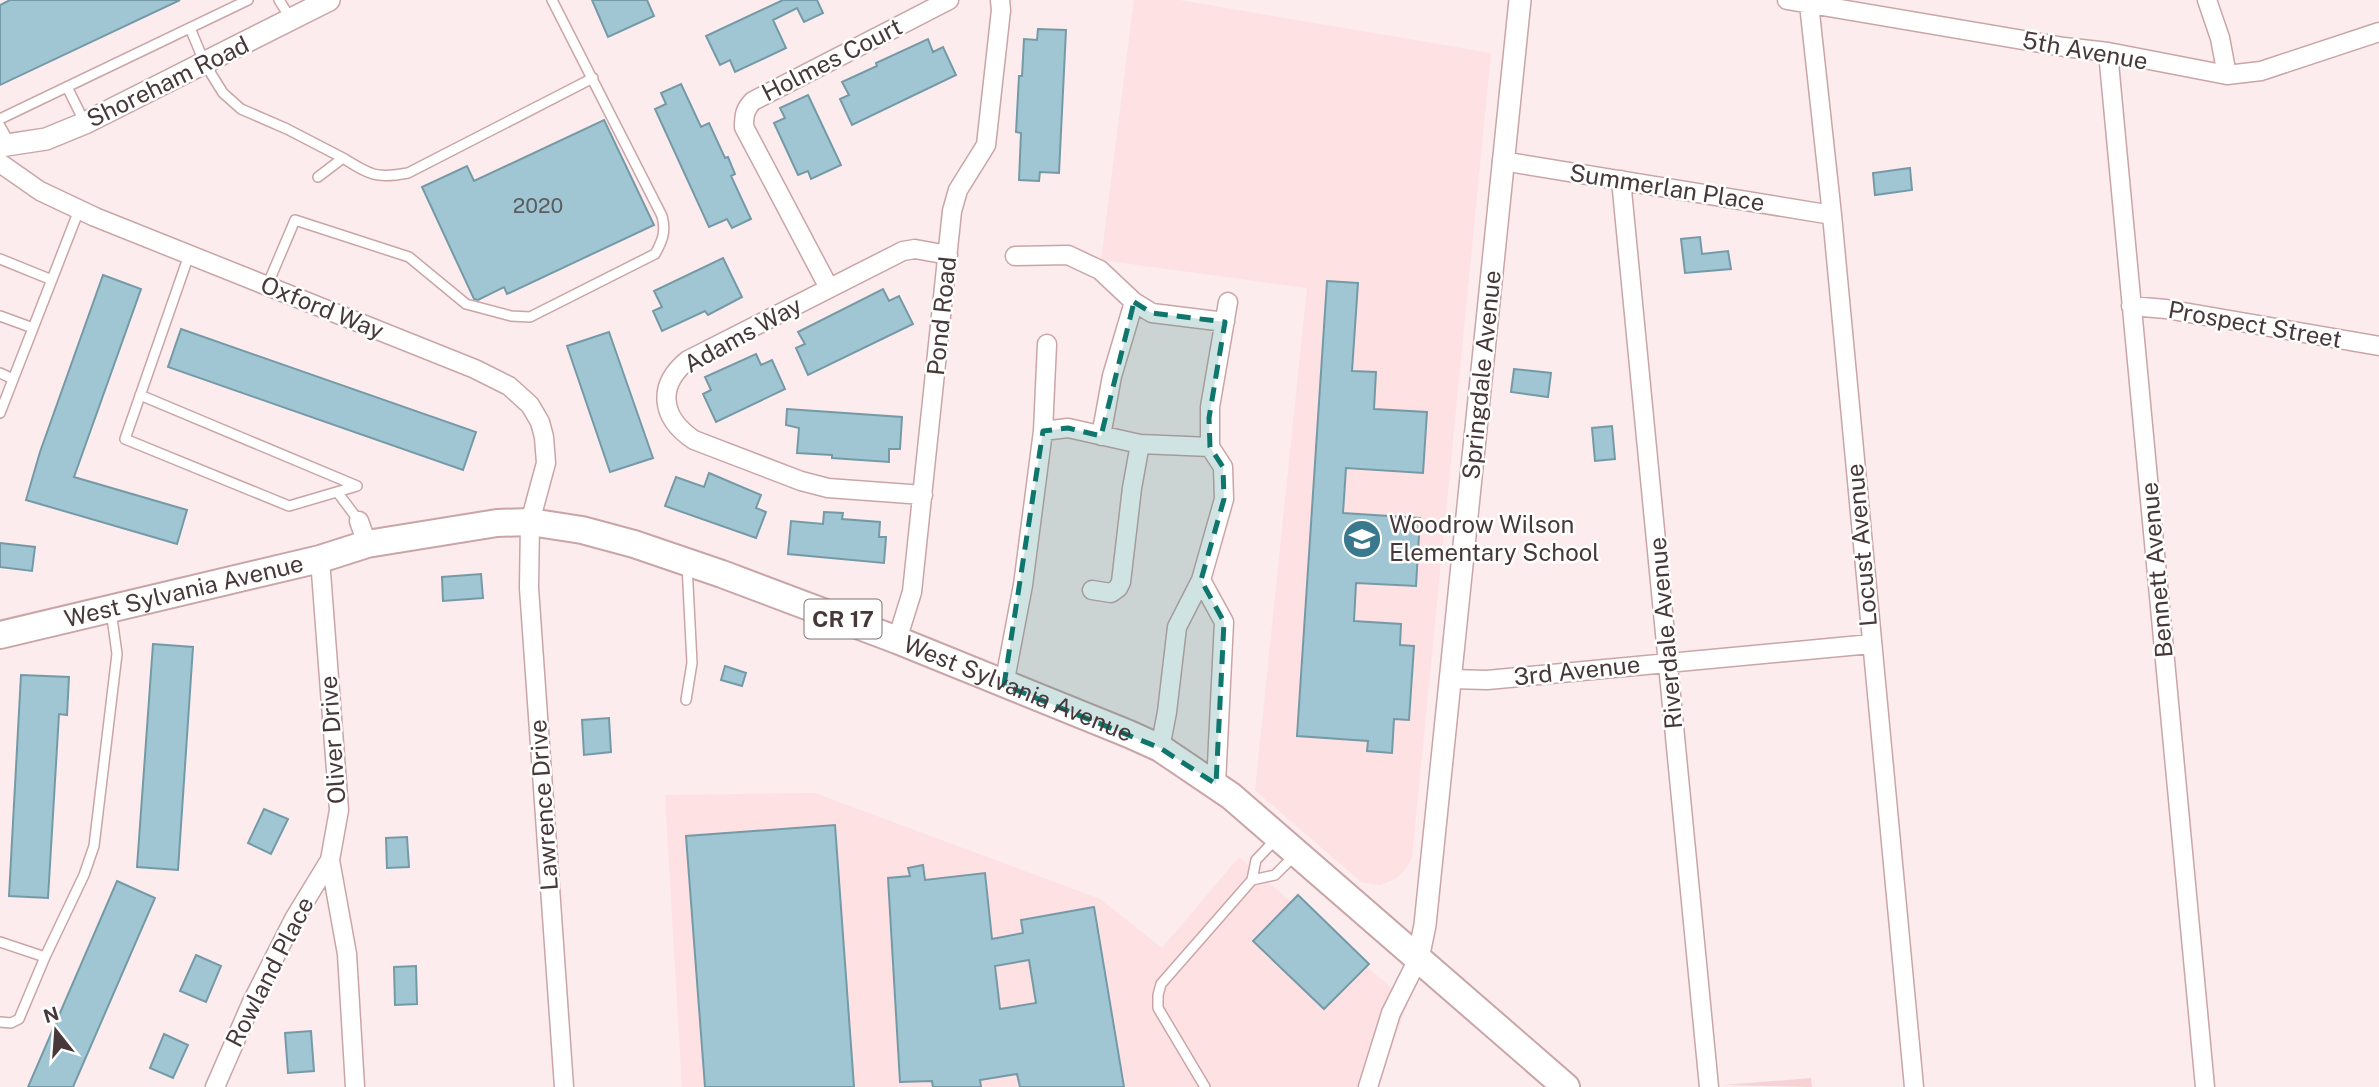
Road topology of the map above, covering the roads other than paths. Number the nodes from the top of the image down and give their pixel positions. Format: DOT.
graph roads {
  1 [pos="248,0"];
  2 [pos="279,0"];
  3 [pos="329,0"];
  4 [pos="552,0"];
  5 [pos="950,0"];
  6 [pos="1000,0"];
  7 [pos="1520,0"];
  8 [pos="1787,0"];
  9 [pos="2207,0"];
  10 [pos="1809,4"];
  11 [pos="291,20"];
  12 [pos="190,28"];
  13 [pos="2379,32"];
  14 [pos="2108,52"];
  15 [pos="205,64"];
  16 [pos="2227,75"];
  17 [pos="593,78"];
  18 [pos="67,87"];
  19 [pos="0,119"];
  20 [pos="85,123"];
  21 [pos="0,127"];
  22 [pos="4,152"];
  23 [pos="343,158"];
  24 [pos="1502,161"];
  25 [pos="318,177"];
  26 [pos="1621,180"];
  27 [pos="79,210"];
  28 [pos="1832,215"];
  29 [pos="948,254"];
  30 [pos="189,255"];
  31 [pos="1015,256"];
  32 [pos="0,259"];
  33 [pos="52,280"];
  34 [pos="267,286"];
  35 [pos="829,288"];
  36 [pos="1134,302"];
  37 [pos="1228,302"];
  38 [pos="2131,306"];
  39 [pos="0,316"];
  40 [pos="1225,322"];
  41 [pos="33,328"];
  42 [pos="1047,344"];
  43 [pos="2379,346"];
  44 [pos="0,373"];
  45 [pos="13,379"];
  46 [pos="140,395"];
  47 [pos="0,413"];
  48 [pos="1043,431"];
  49 [pos="1101,436"];
  50 [pos="1140,444"];
  51 [pos="1210,447"];
  52 [pos="338,493"];
  53 [pos="923,495"];
  54 [pos="530,522"];
  55 [pos="363,532"];
  56 [pos="320,559"];
  57 [pos="687,562"];
  58 [pos="1201,580"];
  59 [pos="1092,590"];
  60 [pos="111,609"];
  61 [pos="0,635"];
  62 [pos="897,639"];
  63 [pos="1871,644"];
  64 [pos="1669,662"];
  65 [pos="1451,679"];
  66 [pos="1004,685"];
  67 [pos="687,699"];
  68 [pos="1160,748"];
  69 [pos="1216,784"];
  70 [pos="1287,845"];
  71 [pos="330,860"];
  72 [pos="1252,880"];
  73 [pos="0,942"];
  74 [pos="45,957"];
  75 [pos="1418,960"];
  76 [pos="0,1022"];
  77 [pos="215,1087"];
  78 [pos="355,1087"];
  79 [pos="564,1087"];
  80 [pos="1205,1087"];
  81 [pos="1368,1087"];
  82 [pos="1566,1087"];
  83 [pos="1709,1087"];
  84 [pos="1914,1087"];
  85 [pos="2205,1087"];
  1 -- 12 [label="lane"];
  2 -- 11 [label="lane"];
  3 -- 11 [label="street, Shoreham Road"];
  4 -- 17 [label="lane"];
  5 -- 35 [label="street, Holmes Court"];
  6 -- 29 [label="street, Pond Road"];
  7 -- 24 [label="street, Springdale Avenue"];
  8 -- 10 [label="street, 5th Avenue"];
  9 -- 16 [label="street"];
  10 -- 14 [label="street, 5th Avenue"];
  10 -- 28 [label="street, Locust Avenue"];
  11 -- 15 [label="street, Shoreham Road"];
  12 -- 15 [label="lane"];
  12 -- 18 [label="lane"];
  13 -- 16 [label="street, 5th Avenue"];
  14 -- 16 [label="street, 5th Avenue"];
  14 -- 38 [label="street, Bennett Avenue"];
  15 -- 20 [label="street, Shoreham Road"];
  15 -- 23 [label="lane"];
  17 -- 23 [label="lane"];
  17 -- 34 [label="lane"];
  18 -- 19 [label="lane"];
  18 -- 20 [label="lane"];
  20 -- 22 [label="street, Shoreham Road"];
  21 -- 22 [label="lane"];
  22 -- 27 [label="street, Oxford Way"];
  23 -- 25 [label="lane"];
  24 -- 26 [label="street, Summerlan Place"];
  24 -- 65 [label="street, Springdale Avenue"];
  26 -- 28 [label="street, Summerlan Place"];
  26 -- 64 [label="street, Riverdale Avenue"];
  27 -- 30 [label="street, Oxford Way"];
  27 -- 33 [label="lane"];
  28 -- 63 [label="street, Locust Avenue"];
  29 -- 35 [label="street, Adams Way"];
  29 -- 53 [label="street, Pond Road"];
  30 -- 34 [label="street, Oxford Way"];
  30 -- 46 [label="lane"];
  31 -- 36 [label="street"];
  32 -- 33 [label="lane"];
  33 -- 41 [label="lane"];
  34 -- 54 [label="street, Oxford Way"];
  35 -- 53 [label="street, Adams Way"];
  36 -- 40 [label="street"];
  36 -- 49 [label="street"];
  37 -- 40 [label="street"];
  38 -- 43 [label="street, Prospect Street"];
  38 -- 85 [label="street, Bennett Avenue"];
  39 -- 41 [label="lane"];
  40 -- 51 [label="street"];
  41 -- 45 [label="lane"];
  42 -- 48 [label="street"];
  44 -- 45 [label="lane"];
  45 -- 47 [label="lane"];
  46 -- 52 [label="lane"];
  46 -- 52 [label="lane"];
  48 -- 49 [label="street"];
  48 -- 66 [label="street"];
  49 -- 50 [label="street"];
  50 -- 51 [label="street"];
  50 -- 59 [label="street"];
  51 -- 58 [label="street"];
  52 -- 55 [label="lane"];
  53 -- 62 [label="street, Pond Road"];
  54 -- 55 [label="main road, West Sylvania Avenue / CR 17"];
  54 -- 57 [label="main road, West Sylvania Avenue / CR 17"];
  54 -- 79 [label="street, Lawrence Drive"];
  55 -- 56 [label="main road, West Sylvania Avenue / CR 17"];
  56 -- 60 [label="main road, West Sylvania Avenue / CR 17"];
  56 -- 71 [label="street, Oliver Drive"];
  57 -- 62 [label="main road, West Sylvania Avenue / CR 17"];
  57 -- 67 [label="lane"];
  58 -- 68 [label="street"];
  58 -- 69 [label="street"];
  60 -- 61 [label="main road, West Sylvania Avenue / CR 17"];
  60 -- 74 [label="lane"];
  62 -- 66 [label="main road, West Sylvania Avenue / CR 17"];
  63 -- 64 [label="street, 3rd Avenue"];
  63 -- 84 [label="street, Locust Avenue"];
  64 -- 65 [label="street, 3rd Avenue"];
  64 -- 83 [label="street, Riverdale Avenue"];
  65 -- 75 [label="street, Springdale Avenue"];
  66 -- 68 [label="main road, West Sylvania Avenue / CR 17"];
  68 -- 69 [label="main road, West Sylvania Avenue / CR 17"];
  69 -- 70 [label="main road, West Sylvania Avenue / CR 17"];
  70 -- 72 [label="lane"];
  70 -- 72 [label="lane"];
  70 -- 75 [label="main road, West Sylvania Avenue / CR 17"];
  71 -- 77 [label="street, Rowland Place"];
  71 -- 78 [label="street, Oliver Drive"];
  72 -- 80 [label="lane"];
  73 -- 74 [label="lane"];
  74 -- 76 [label="lane"];
  75 -- 81 [label="street"];
  75 -- 82 [label="main road, West Sylvania Avenue / CR 17"];
}
